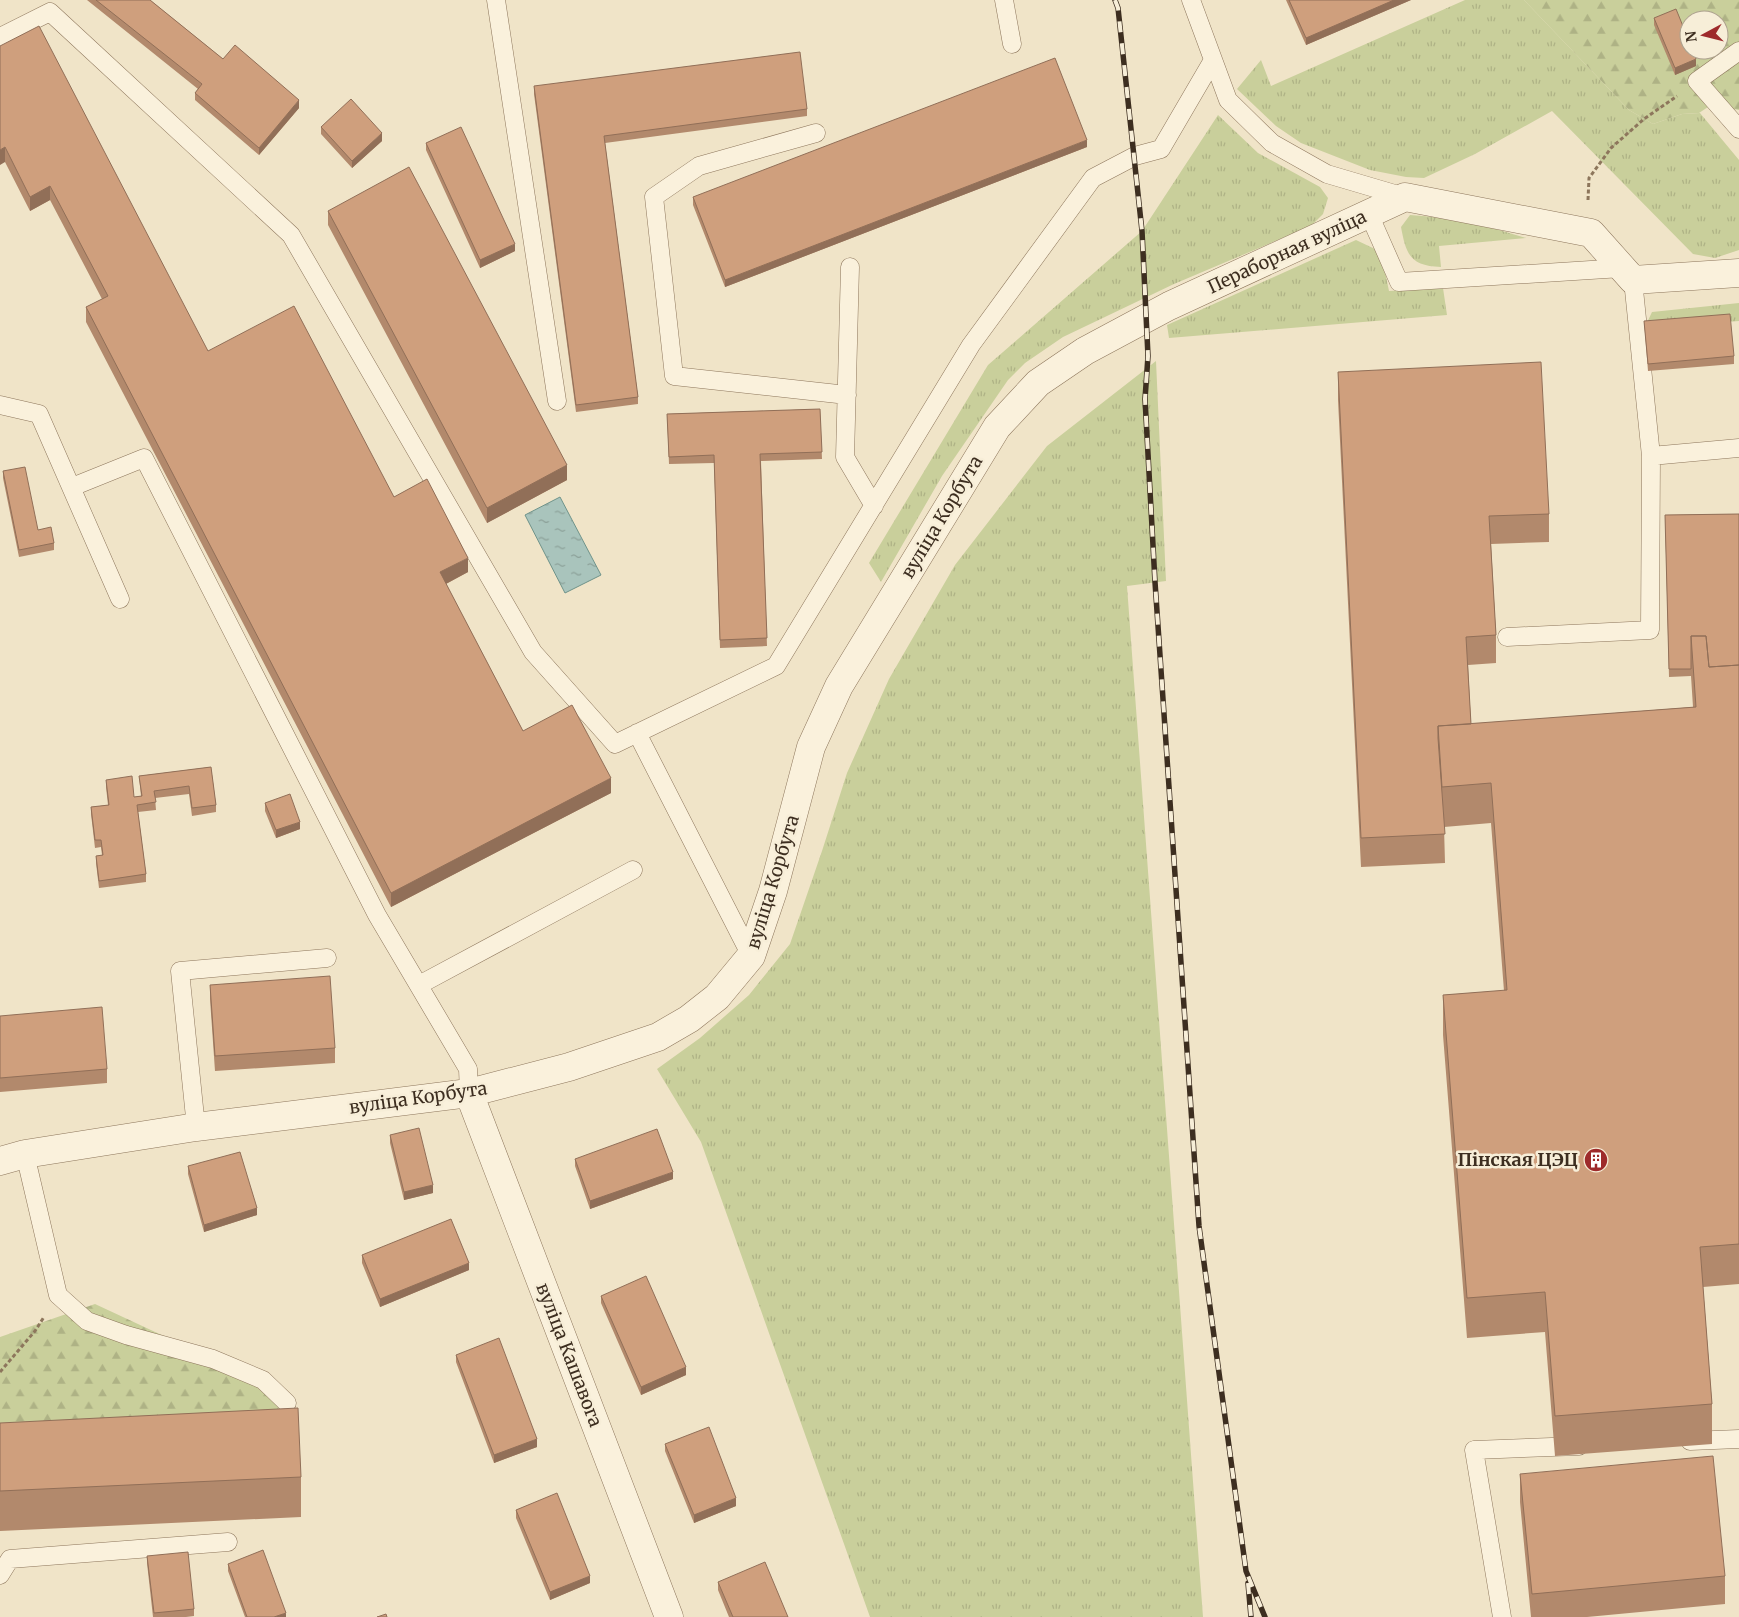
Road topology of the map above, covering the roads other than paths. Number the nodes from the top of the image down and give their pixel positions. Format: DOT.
graph roads {
  1 [pos="496,0"];
  2 [pos="1004,0"];
  3 [pos="1191,0"];
  4 [pos="0,37"];
  5 [pos="1012,44"];
  6 [pos="1739,51"];
  7 [pos="1213,60"];
  8 [pos="1739,129"];
  9 [pos="816,133"];
  10 [pos="1405,197"];
  11 [pos="1369,214"];
  12 [pos="850,268"];
  13 [pos="1739,273"];
  14 [pos="1628,274"];
  15 [pos="1169,306"];
  16 [pos="847,395"];
  17 [pos="557,400"];
  18 [pos="0,405"];
  19 [pos="1739,448"];
  20 [pos="1650,456"];
  21 [pos="72,487"];
  22 [pos="874,506"];
  23 [pos="120,599"];
  24 [pos="1507,637"];
  25 [pos="637,733"];
  26 [pos="633,870"];
  27 [pos="751,956"];
  28 [pos="327,958"];
  29 [pos="419,985"];
  30 [pos="469,1093"];
  31 [pos="196,1127"];
  32 [pos="12,1157"];
  33 [pos="287,1403"];
  34 [pos="1739,1439"];
  35 [pos="1670,1442"];
  36 [pos="1592,1445"];
  37 [pos="228,1542"];
  38 [pos="0,1575"];
  39 [pos="669,1617"];
  40 [pos="1502,1617"];
  1 -- 17 [label="lane"];
  2 -- 5 [label="lane"];
  3 -- 7 [label="lane, Пераборная вуліца"];
  4 -- 25 [label="lane"];
  6 -- 8 [label="lane"];
  7 -- 10 [label="lane, Пераборная вуліца"];
  7 -- 22 [label="lane"];
  9 -- 16 [label="lane"];
  10 -- 11 [label="street, Пераборная вуліца"];
  10 -- 14 [label="street, Пераборная вуліца"];
  11 -- 14 [label="lane"];
  11 -- 15 [label="street, Пераборная вуліца"];
  12 -- 16 [label="lane"];
  13 -- 14 [label="street"];
  14 -- 20 [label="lane"];
  15 -- 27 [label="street, вуліца Корбута"];
  16 -- 22 [label="lane"];
  18 -- 21 [label="lane"];
  19 -- 20 [label="lane"];
  20 -- 24 [label="lane"];
  21 -- 23 [label="lane"];
  21 -- 29 [label="lane"];
  22 -- 25 [label="lane"];
  25 -- 27 [label="lane"];
  26 -- 29 [label="lane"];
  27 -- 30 [label="street, вуліца Корбута"];
  28 -- 31 [label="lane"];
  29 -- 30 [label="lane"];
  30 -- 31 [label="street, вуліца Корбута"];
  30 -- 39 [label="street, вуліца Кашавога"];
  31 -- 32 [label="street, вуліца Корбута"];
  32 -- 33 [label="lane"];
  34 -- 35 [label="lane"];
  36 -- 40 [label="lane"];
  37 -- 38 [label="lane"];
}
